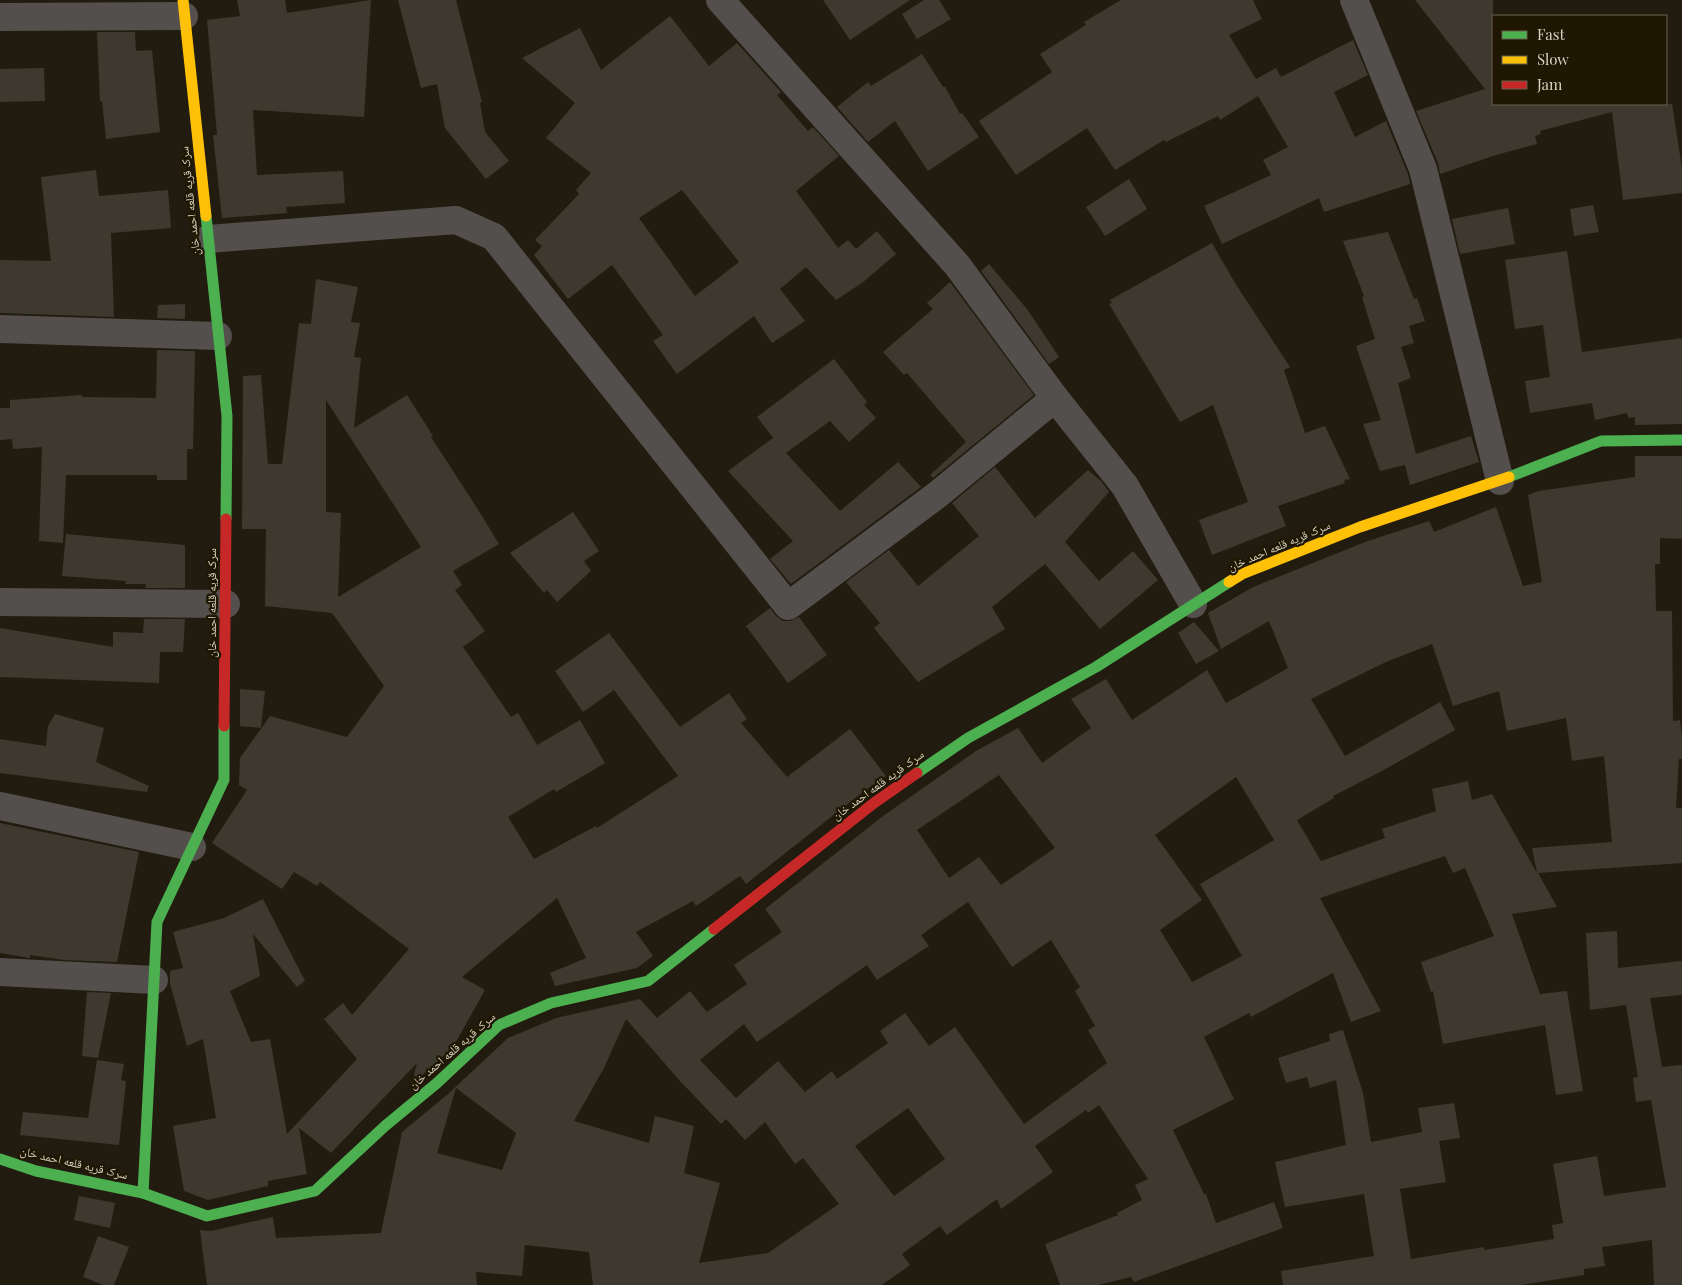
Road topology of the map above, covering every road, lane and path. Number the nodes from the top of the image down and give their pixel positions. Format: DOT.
graph roads {
  1 [pos="720,0"];
  2 [pos="1354,0"];
  3 [pos="183,8"];
  4 [pos="0,17"];
  5 [pos="208,239"];
  6 [pos="0,329"];
  7 [pos="218,336"];
  8 [pos="1055,398"];
  9 [pos="1682,440"];
  10 [pos="1500,481"];
  11 [pos="0,602"];
  12 [pos="226,604"];
  13 [pos="1193,604"];
  14 [pos="0,806"];
  15 [pos="192,847"];
  16 [pos="0,972"];
  17 [pos="154,980"];
  18 [pos="0,1159"];
  19 [pos="142,1193"];
  1 -- 8 [label="street"];
  2 -- 10 [label="street"];
  3 -- 4 [label="street"];
  3 -- 5 [label="street, سرک قریه قلعه احمد خان"];
  5 -- 7 [label="street, سرک قریه قلعه احمد خان"];
  5 -- 8 [label="street"];
  6 -- 7 [label="street"];
  7 -- 12 [label="street, سرک قریه قلعه احمد خان"];
  8 -- 13 [label="street"];
  9 -- 10 [label="street, سرک قریه قلعه احمد خان"];
  10 -- 13 [label="street, سرک قریه قلعه احمد خان"];
  11 -- 12 [label="street"];
  12 -- 15 [label="street, سرک قریه قلعه احمد خان"];
  13 -- 19 [label="street, سرک قریه قلعه احمد خان"];
  14 -- 15 [label="street"];
  15 -- 17 [label="street, سرک قریه قلعه احمد خان"];
  16 -- 17 [label="street"];
  17 -- 19 [label="street, سرک قریه قلعه احمد خان"];
  18 -- 19 [label="street, سرک قریه قلعه احمد خان"];
}
